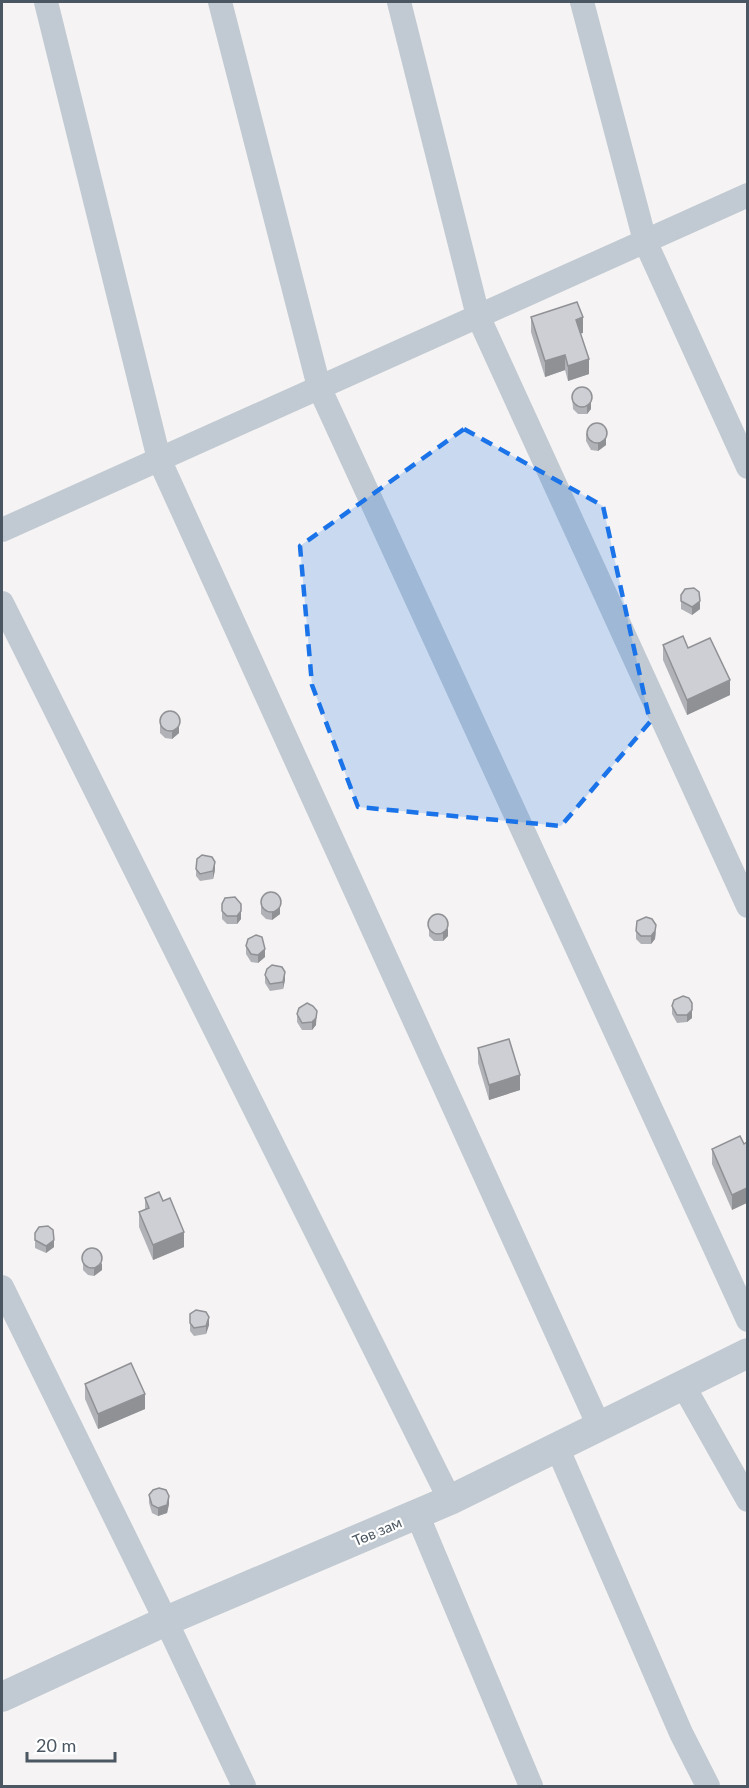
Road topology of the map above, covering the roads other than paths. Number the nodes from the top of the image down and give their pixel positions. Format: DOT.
graph roads {
  1 [pos="46,2"];
  2 [pos="220,2"];
  3 [pos="399,2"];
  4 [pos="582,2"];
  5 [pos="747,195"];
  6 [pos="645,241"];
  7 [pos="478,316"];
  8 [pos="319,387"];
  9 [pos="159,459"];
  10 [pos="747,467"];
  11 [pos="2,530"];
  12 [pos="2,603"];
  13 [pos="747,906"];
  14 [pos="2,1287"];
  15 [pos="747,1320"];
  16 [pos="747,1353"];
  17 [pos="683,1385"];
  18 [pos="599,1426"];
  19 [pos="558,1447"];
  20 [pos="450,1500"];
  21 [pos="747,1500"];
  22 [pos="417,1514"];
  23 [pos="166,1621"];
  24 [pos="2,1697"];
  25 [pos="244,1786"];
  26 [pos="531,1786"];
  27 [pos="708,1786"];
  1 -- 9 [label="street"];
  2 -- 8 [label="street"];
  3 -- 7 [label="street"];
  4 -- 6 [label="street"];
  5 -- 6 [label="street"];
  6 -- 7 [label="street"];
  6 -- 10 [label="street"];
  7 -- 8 [label="street"];
  7 -- 13 [label="street"];
  8 -- 9 [label="street"];
  8 -- 15 [label="street"];
  9 -- 11 [label="street"];
  9 -- 18 [label="street"];
  12 -- 20 [label="street"];
  14 -- 23 [label="street"];
  16 -- 17 [label="street, Төв зам"];
  17 -- 18 [label="street, Төв зам"];
  17 -- 21 [label="street"];
  18 -- 19 [label="street, Төв зам"];
  19 -- 20 [label="street, Төв зам"];
  19 -- 27 [label="street"];
  20 -- 22 [label="street, Төв зам"];
  22 -- 23 [label="street, Төв зам"];
  22 -- 26 [label="street"];
  23 -- 24 [label="street, Төв зам"];
  23 -- 25 [label="street"];
}
